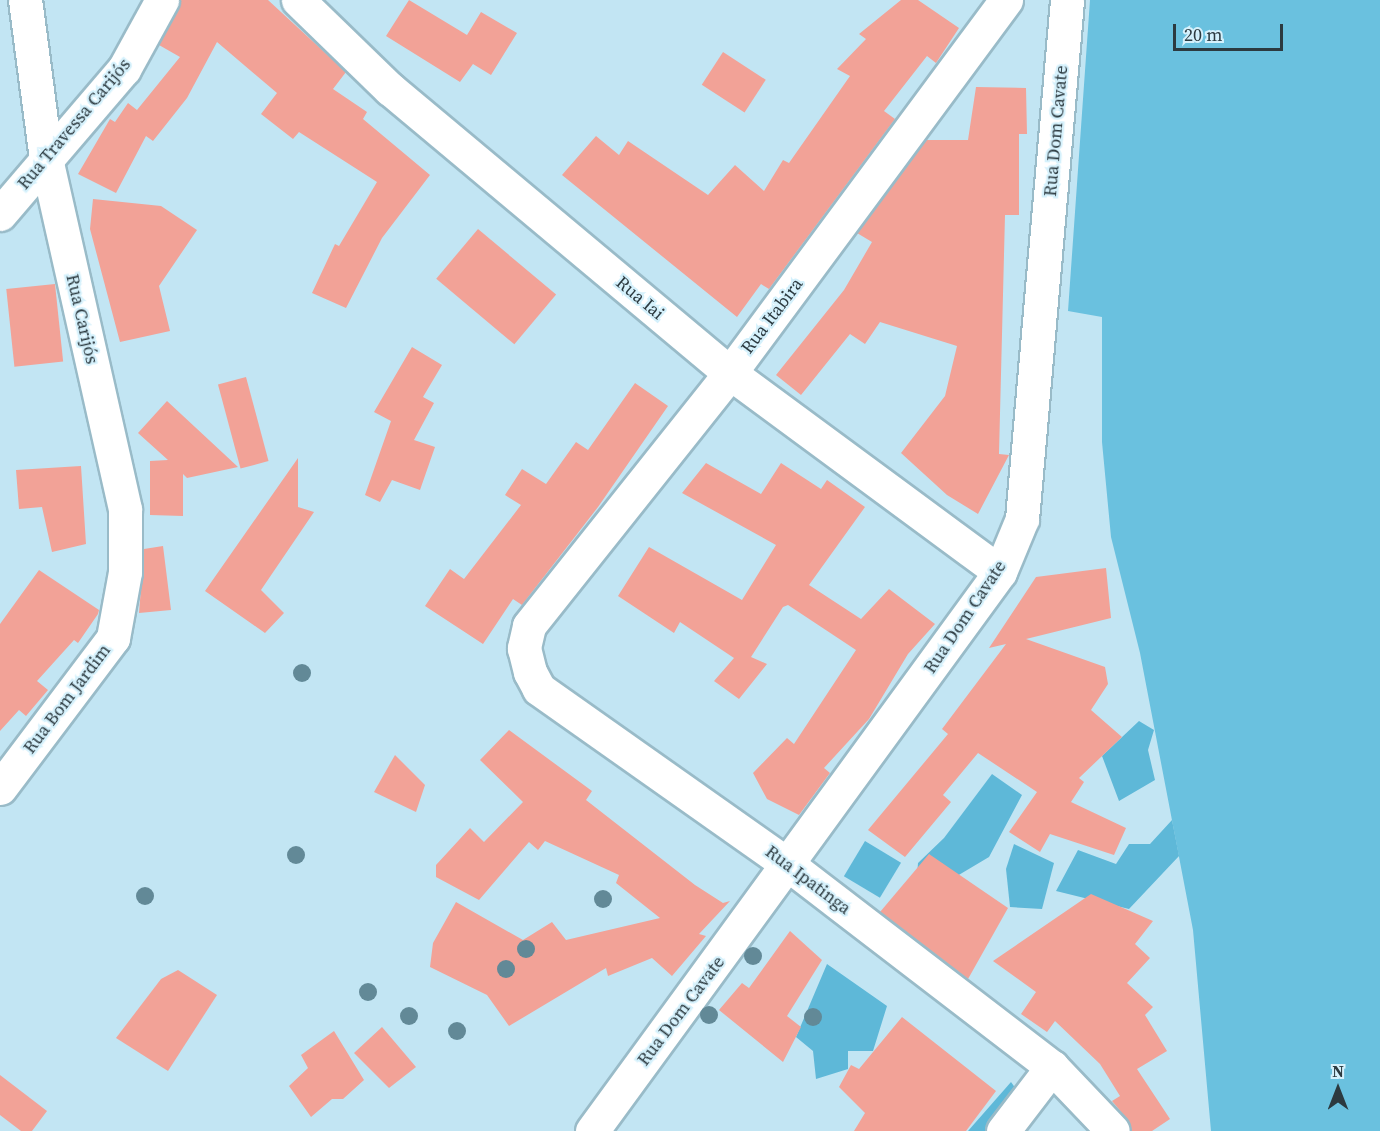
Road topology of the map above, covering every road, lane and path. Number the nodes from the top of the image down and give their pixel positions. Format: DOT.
graph roads {
  1 [pos="25,0"];
  2 [pos="162,0"];
  3 [pos="298,0"];
  4 [pos="1006,0"];
  5 [pos="1067,0"];
  6 [pos="46,159"];
  7 [pos="0,214"];
  8 [pos="730,374"];
  9 [pos="1000,572"];
  10 [pos="529,626"];
  11 [pos="113,638"];
  12 [pos="0,788"];
  13 [pos="790,866"];
  14 [pos="1052,1067"];
  15 [pos="592,1131"];
  16 [pos="1003,1131"];
  17 [pos="1113,1131"];
  1 -- 6 [label="street, Rua Carijós"];
  2 -- 6 [label="street, Rua Travessa Carijós"];
  3 -- 8 [label="street, Rua Iai"];
  4 -- 8 [label="street, Rua Itabira"];
  5 -- 9 [label="street, Rua Dom Cavate"];
  6 -- 7 [label="street, Rua Travessa Carijós"];
  6 -- 11 [label="street, Rua Carijós"];
  8 -- 9 [label="street, Rua Iai"];
  8 -- 10 [label="street, Rua Itabira"];
  9 -- 13 [label="street, Rua Dom Cavate"];
  10 -- 13 [label="street, Rua Ipatinga"];
  11 -- 12 [label="street, Rua Bom Jardim"];
  13 -- 14 [label="street, Rua Ipatinga"];
  13 -- 15 [label="street, Rua Dom Cavate"];
  14 -- 16 [label="street"];
  14 -- 17 [label="street, Rua Ipatinga"];
}
